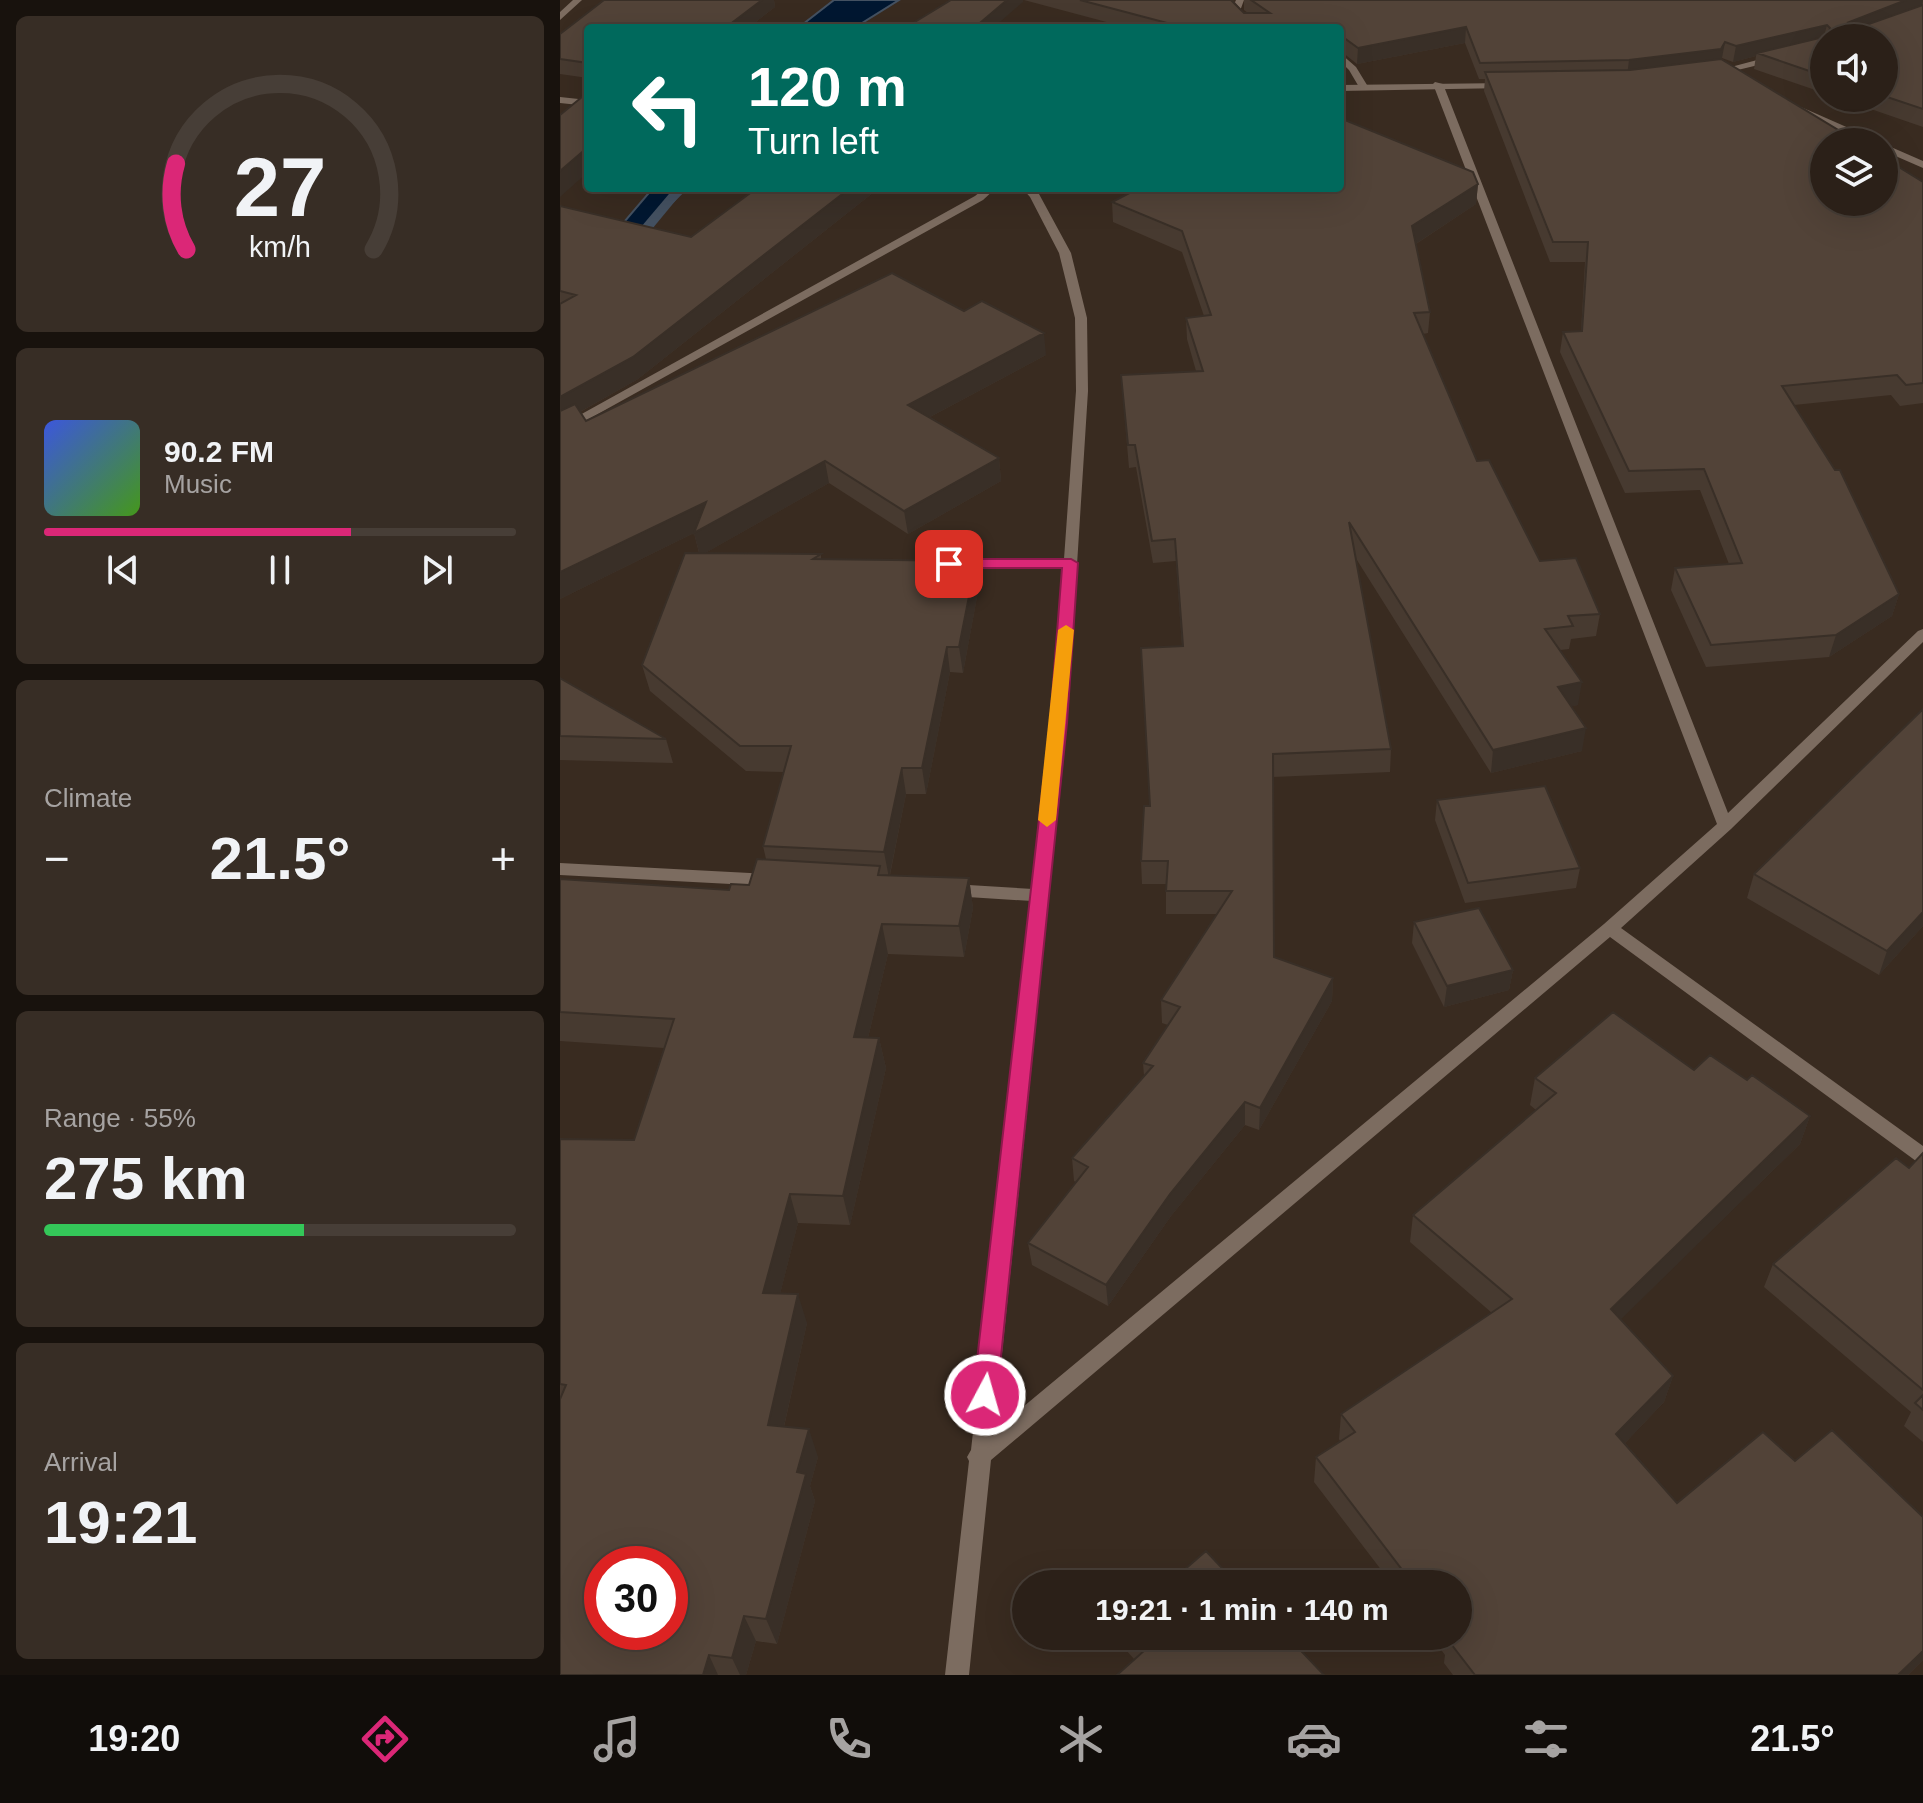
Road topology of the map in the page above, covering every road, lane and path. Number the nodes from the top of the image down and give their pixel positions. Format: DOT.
graph roads {
  1 [pos="578,0"];
  2 [pos="1240,0"];
  3 [pos="560,17"];
  4 [pos="1249,24"];
  5 [pos="1794,53"];
  6 [pos="1344,60"];
  7 [pos="1719,71"];
  8 [pos="1704,73"];
  9 [pos="1733,78"];
  10 [pos="1438,84"];
  11 [pos="1362,85"];
  12 [pos="1512,85"];
  13 [pos="1344,87"];
  14 [pos="560,100"];
  15 [pos="584,103"];
  16 [pos="1788,104"];
  17 [pos="1841,128"];
  18 [pos="1898,153"];
  19 [pos="1923,165"];
  20 [pos="986,192"];
  21 [pos="1031,192"];
  22 [pos="560,431"];
  23 [pos="1071,563"];
  24 [pos="943,564"];
  25 [pos="1923,634"];
  26 [pos="1725,825"];
  27 [pos="560,869"];
  28 [pos="783,881"];
  29 [pos="927,889"];
  30 [pos="1039,895"];
  31 [pos="1610,928"];
  32 [pos="1923,1156"];
  33 [pos="978,1457"];
  34 [pos="957,1675"];
  1 -- 3 [label="street"];
  2 -- 4 [label="street"];
  5 -- 7 [label="street"];
  6 -- 11 [label="street"];
  7 -- 8 [label="street"];
  7 -- 9 [label="street"];
  10 -- 11 [label="street"];
  10 -- 12 [label="street"];
  10 -- 26 [label="street"];
  11 -- 13 [label="street"];
  14 -- 15 [label="street"];
  16 -- 17 [label="street"];
  18 -- 19 [label="street"];
  20 -- 22 [label="street"];
  21 -- 23 [label="street"];
  23 -- 24 [label="street"];
  23 -- 30 [label="street"];
  25 -- 26 [label="street"];
  26 -- 31 [label="street"];
  27 -- 28 [label="street"];
  29 -- 30 [label="street"];
  30 -- 33 [label="street"];
  31 -- 32 [label="street"];
  31 -- 33 [label="street"];
  33 -- 34 [label="street"];
}
